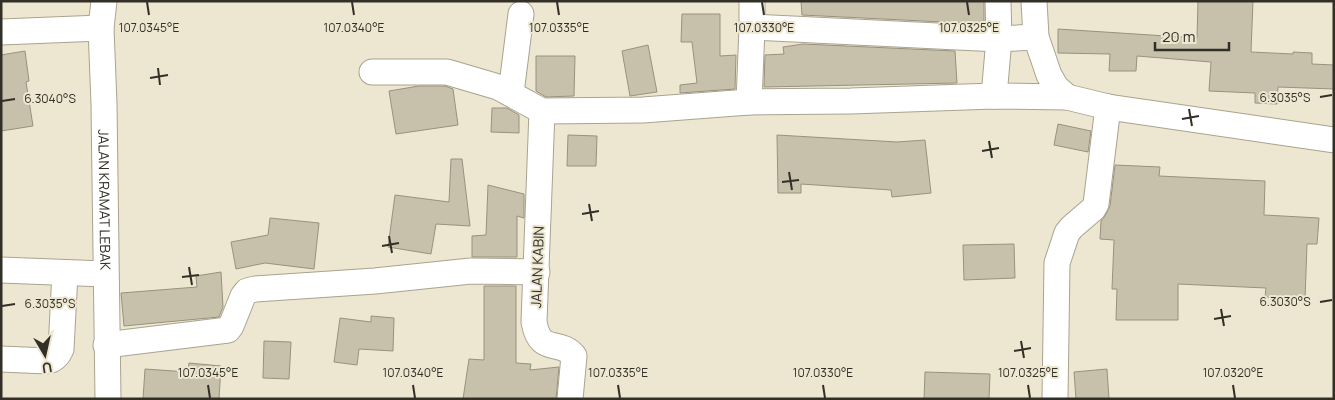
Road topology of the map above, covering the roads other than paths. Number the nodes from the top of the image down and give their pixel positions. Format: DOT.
graph roads {
  1 [pos="104,1"];
  2 [pos="752,1"];
  3 [pos="998,1"];
  4 [pos="1034,1"];
  5 [pos="522,14"];
  6 [pos="752,27"];
  7 [pos="101,28"];
  8 [pos="1,32"];
  9 [pos="1036,37"];
  10 [pos="999,39"];
  11 [pos="372,72"];
  12 [pos="512,93"];
  13 [pos="994,96"];
  14 [pos="1067,97"];
  15 [pos="749,102"];
  16 [pos="1108,107"];
  17 [pos="542,111"];
  18 [pos="1334,140"];
  19 [pos="1,270"];
  20 [pos="537,272"];
  21 [pos="65,273"];
  22 [pos="106,274"];
  23 [pos="106,345"];
  24 [pos="1,358"];
  25 [pos="108,399"];
  26 [pos="570,399"];
  27 [pos="1055,399"];
  1 -- 7 [label="street, JALAN KRAMAT LEBAK"];
  2 -- 6 [label="street"];
  3 -- 10 [label="street"];
  4 -- 9 [label="street"];
  5 -- 12 [label="street"];
  6 -- 10 [label="street"];
  6 -- 15 [label="street"];
  7 -- 8 [label="street"];
  7 -- 22 [label="street, JALAN KRAMAT LEBAK"];
  9 -- 10 [label="street"];
  9 -- 14 [label="street"];
  10 -- 13 [label="street"];
  11 -- 12 [label="street"];
  12 -- 17 [label="street"];
  13 -- 14 [label="street"];
  13 -- 15 [label="street"];
  14 -- 16 [label="street"];
  15 -- 17 [label="street"];
  16 -- 18 [label="street"];
  16 -- 27 [label="street"];
  17 -- 20 [label="street, JALAN KABIN"];
  19 -- 21 [label="street"];
  20 -- 23 [label="street"];
  20 -- 26 [label="street, JALAN KABIN"];
  21 -- 22 [label="street"];
  21 -- 24 [label="street"];
  22 -- 23 [label="street, JALAN KRAMAT LEBAK"];
  23 -- 25 [label="street, JALAN KRAMAT LEBAK"];
}
